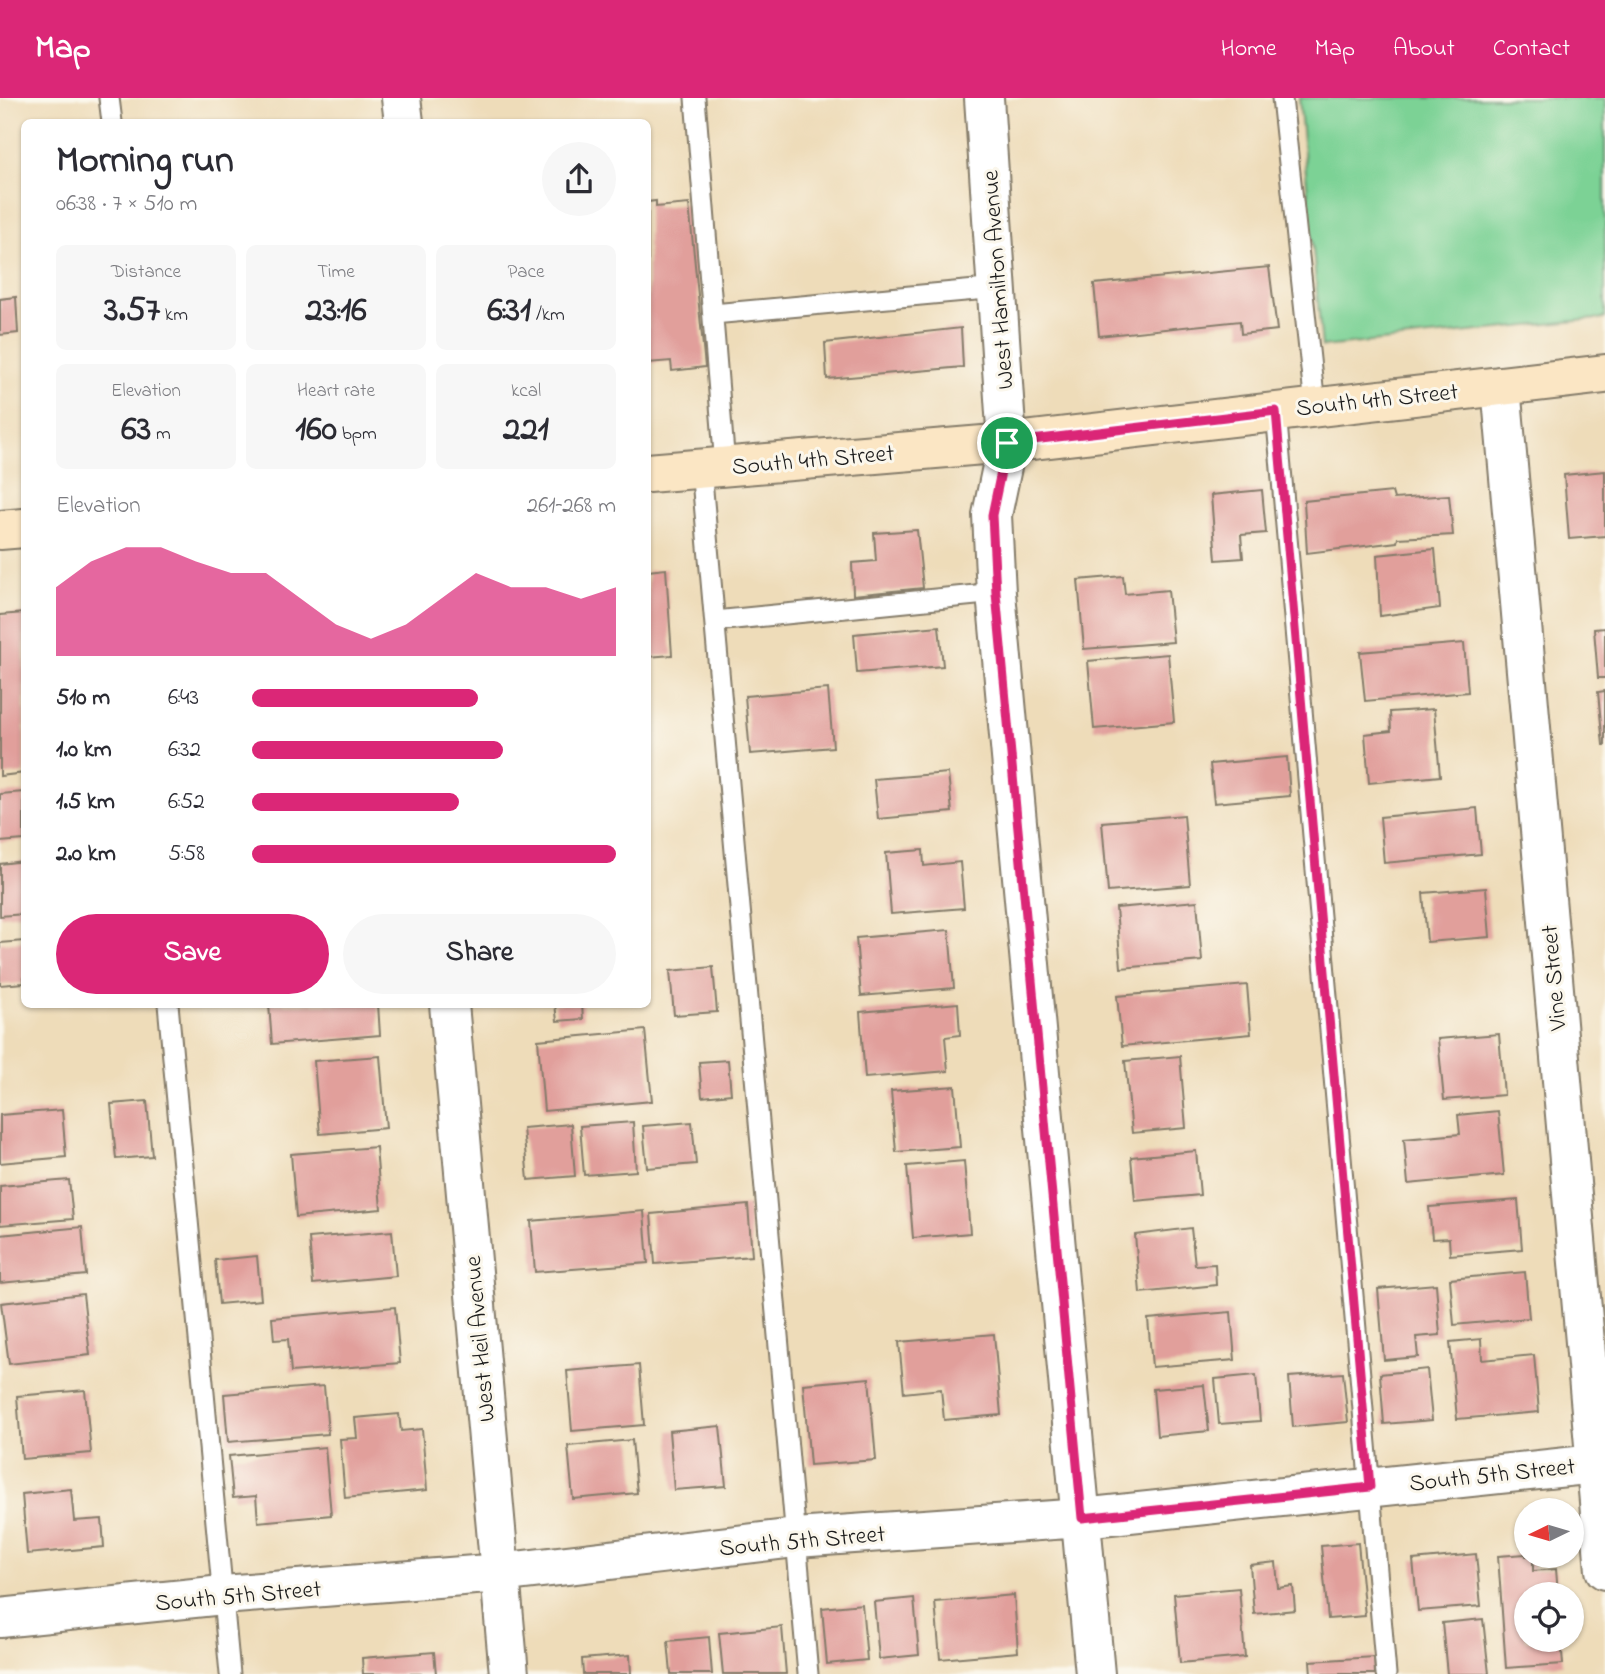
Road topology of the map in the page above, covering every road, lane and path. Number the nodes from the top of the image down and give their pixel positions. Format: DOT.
graph roads {
  1 [pos="110,98"];
  2 [pos="401,98"];
  3 [pos="695,98"];
  4 [pos="984,98"];
  5 [pos="1282,98"];
  6 [pos="112,119"];
  7 [pos="404,119"];
  8 [pos="999,288"];
  9 [pos="713,314"];
  10 [pos="1605,374"];
  11 [pos="1501,386"];
  12 [pos="1315,406"];
  13 [pos="1276,411"];
  14 [pos="1007,443"];
  15 [pos="713,467"];
  16 [pos="651,473"];
  17 [pos="21,528"];
  18 [pos="0,530"];
  19 [pos="996,593"];
  20 [pos="715,621"];
  21 [pos="169,1008"];
  22 [pos="449,1008"];
  23 [pos="1600,1464"];
  24 [pos="1370,1487"];
  25 [pos="1082,1518"];
  26 [pos="796,1538"];
  27 [pos="1605,1570"];
  28 [pos="500,1573"];
  29 [pos="223,1595"];
  30 [pos="0,1618"];
  31 [pos="230,1674"];
  32 [pos="509,1674"];
  33 [pos="808,1674"];
  34 [pos="1096,1674"];
  35 [pos="1386,1674"];
  1 -- 6 [label="lane"];
  2 -- 7 [label="street"];
  3 -- 9 [label="lane"];
  4 -- 8 [label="street, West Hamilton Avenue"];
  5 -- 12 [label="lane"];
  8 -- 9 [label="lane"];
  8 -- 14 [label="street, West Hamilton Avenue"];
  9 -- 15 [label="lane"];
  10 -- 11 [label="main road, South 4th Street"];
  11 -- 12 [label="main road, South 4th Street"];
  11 -- 23 [label="street, Vine Street"];
  12 -- 13 [label="main road, South 4th Street"];
  13 -- 14 [label="main road, South 4th Street"];
  13 -- 24 [label="lane"];
  14 -- 15 [label="main road, South 4th Street"];
  14 -- 19 [label="street, West Hamilton Avenue"];
  15 -- 16 [label="main road, South 4th Street"];
  15 -- 20 [label="lane"];
  17 -- 18 [label="main road"];
  19 -- 20 [label="lane"];
  19 -- 25 [label="street, West Hamilton Avenue"];
  20 -- 26 [label="lane"];
  21 -- 29 [label="lane"];
  22 -- 28 [label="street, West Heil Avenue"];
  23 -- 24 [label="street, South 5th Street"];
  23 -- 27 [label="street, Vine Street"];
  24 -- 25 [label="street, South 5th Street"];
  24 -- 35 [label="lane"];
  25 -- 26 [label="street, South 5th Street"];
  25 -- 34 [label="street, West Hamilton Avenue"];
  26 -- 28 [label="street, South 5th Street"];
  26 -- 33 [label="lane"];
  28 -- 29 [label="street, South 5th Street"];
  28 -- 32 [label="street, West Heil Avenue"];
  29 -- 30 [label="street, South 5th Street"];
  29 -- 31 [label="lane"];
}
